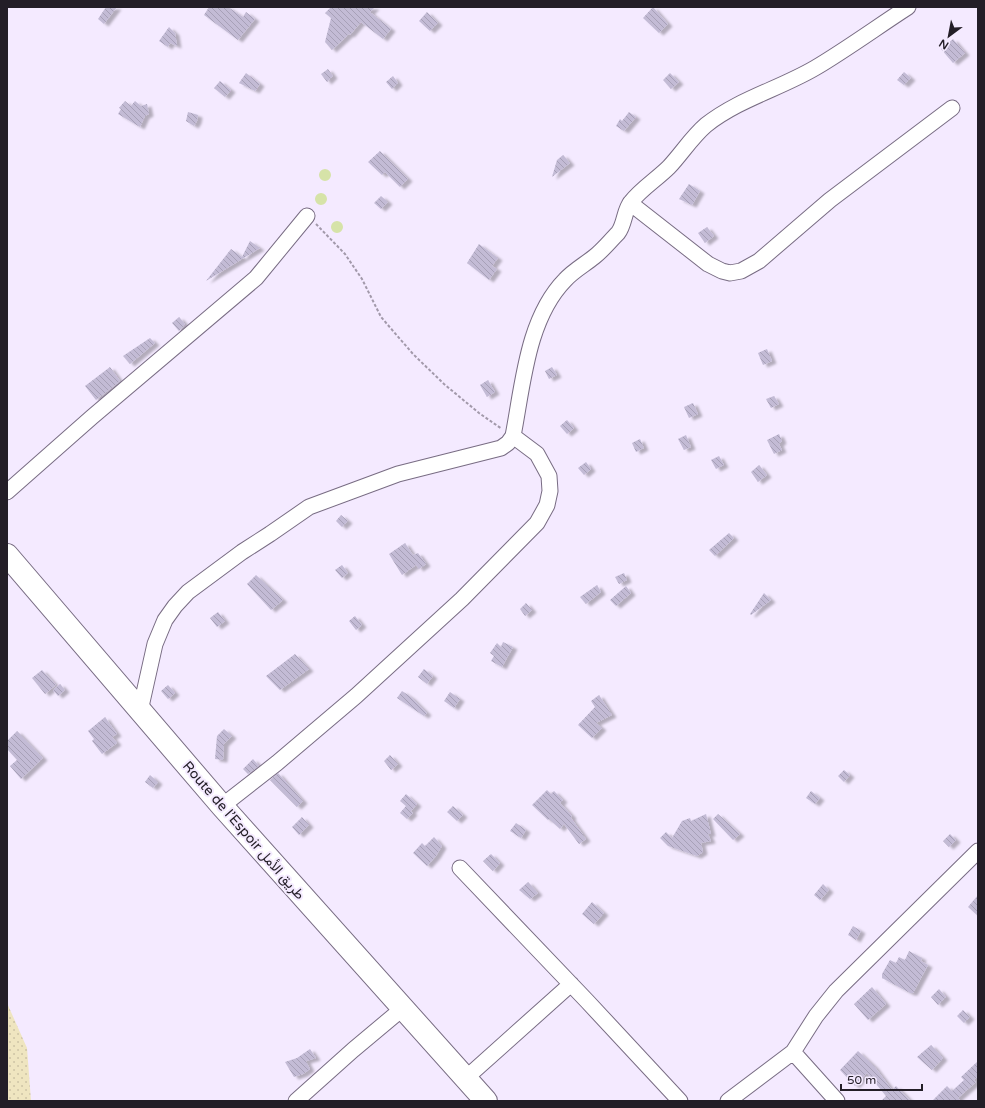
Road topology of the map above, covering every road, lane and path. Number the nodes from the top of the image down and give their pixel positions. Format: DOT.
graph roads {
  1 [pos="908,7"];
  2 [pos="952,108"];
  3 [pos="630,203"];
  4 [pos="307,216"];
  5 [pos="513,436"];
  6 [pos="7,492"];
  7 [pos="7,555"];
  8 [pos="140,711"];
  9 [pos="222,806"];
  10 [pos="978,851"];
  11 [pos="460,868"];
  12 [pos="571,984"];
  13 [pos="402,1008"];
  14 [pos="793,1052"];
  15 [pos="476,1094"];
  16 [pos="296,1101"];
  17 [pos="680,1101"];
  18 [pos="728,1101"];
  19 [pos="837,1101"];
  1 -- 3 [label="street"];
  2 -- 3 [label="street"];
  3 -- 5 [label="street"];
  4 -- 5 [label="path"];
  4 -- 6 [label="street"];
  5 -- 8 [label="street"];
  5 -- 9 [label="street"];
  7 -- 8 [label="highway, Route de l’Espoir طريق الأمل"];
  8 -- 9 [label="highway, Route de l’Espoir طريق الأمل"];
  9 -- 13 [label="highway, Route de l’Espoir طريق الأمل"];
  10 -- 14 [label="street"];
  11 -- 12 [label="street"];
  12 -- 15 [label="street"];
  12 -- 17 [label="street"];
  13 -- 15 [label="highway, Route de l’Espoir طريق الأمل"];
  13 -- 16 [label="street"];
  14 -- 18 [label="street"];
  14 -- 19 [label="street"];
}
